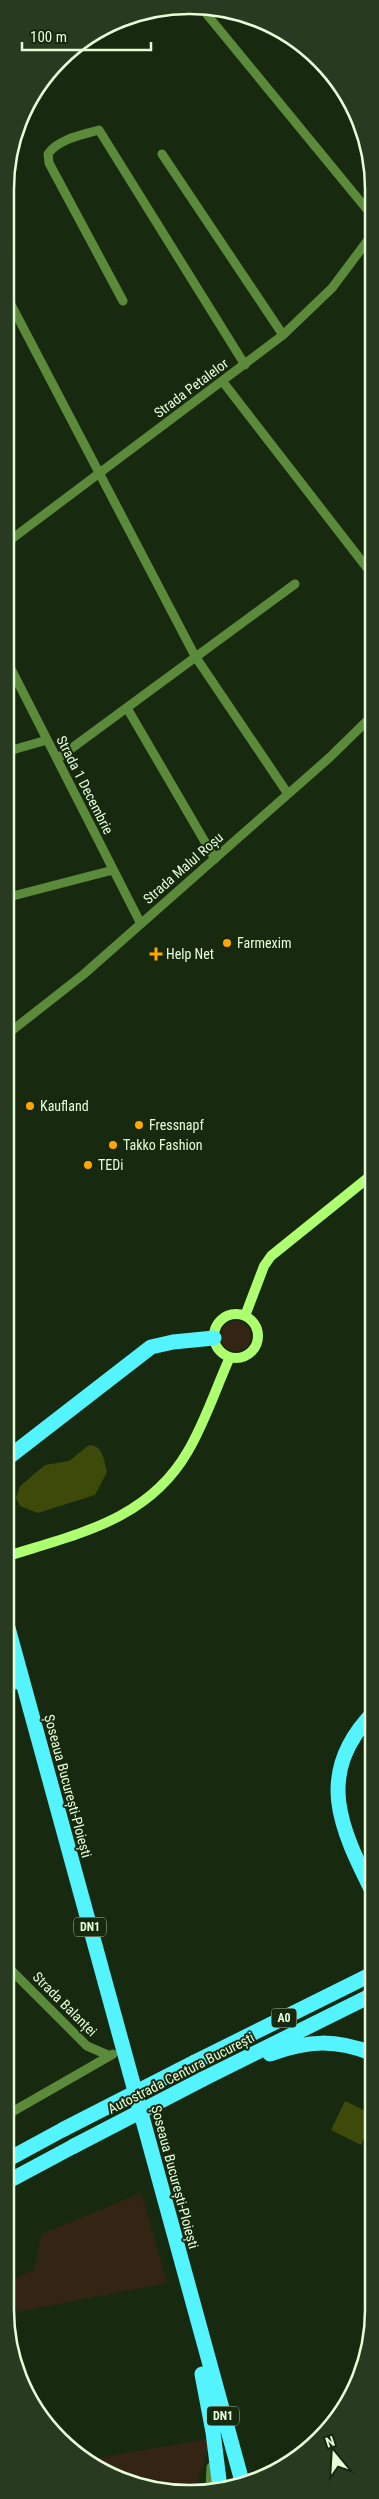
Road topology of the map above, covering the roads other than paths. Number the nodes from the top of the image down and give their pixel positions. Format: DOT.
graph roads {
  1 [pos="207,15"];
  2 [pos="162,154"];
  3 [pos="365,207"];
  4 [pos="365,244"];
  5 [pos="123,301"];
  6 [pos="14,310"];
  7 [pos="283,335"];
  8 [pos="245,364"];
  9 [pos="223,382"];
  10 [pos="101,472"];
  11 [pos="14,537"];
  12 [pos="365,565"];
  13 [pos="295,584"];
  14 [pos="195,656"];
  15 [pos="14,675"];
  16 [pos="127,708"];
  17 [pos="365,722"];
  18 [pos="47,740"];
  19 [pos="14,749"];
  20 [pos="57,759"];
  21 [pos="288,794"];
  22 [pos="215,859"];
  23 [pos="112,870"];
  24 [pos="14,896"];
  25 [pos="140,924"];
  26 [pos="14,1029"];
  27 [pos="365,1180"];
  28 [pos="246,1316"];
  29 [pos="214,1338"];
  30 [pos="230,1357"];
  31 [pos="14,1452"];
  32 [pos="14,1554"];
  33 [pos="14,1650"];
  34 [pos="14,1692"];
  35 [pos="365,1722"];
  36 [pos="365,1876"];
  37 [pos="14,1973"];
  38 [pos="365,1977"];
  39 [pos="365,1998"];
  40 [pos="365,2050"];
  41 [pos="113,2055"];
  42 [pos="226,2067"];
  43 [pos="14,2111"];
  44 [pos="14,2155"];
  45 [pos="14,2178"];
  46 [pos="201,2368"];
  47 [pos="238,2478"];
  48 [pos="239,2478"];
  49 [pos="219,2483"];
  50 [pos="210,2484"];
  1 -- 3 [label="street"];
  2 -- 7 [label="street"];
  4 -- 7 [label="street, Strada Petalelor"];
  5 -- 8 [label="street"];
  6 -- 10 [label="street"];
  7 -- 8 [label="street, Strada Petalelor"];
  8 -- 9 [label="street, Strada Petalelor"];
  9 -- 10 [label="street, Strada Petalelor"];
  9 -- 12 [label="street"];
  10 -- 11 [label="street, Strada Petalelor"];
  10 -- 14 [label="street"];
  13 -- 14 [label="street"];
  14 -- 16 [label="street"];
  14 -- 21 [label="street"];
  15 -- 18 [label="street, Strada 1 Decembrie"];
  16 -- 20 [label="street"];
  16 -- 22 [label="street"];
  17 -- 21 [label="street, Strada Malul Roșu"];
  18 -- 19 [label="street"];
  18 -- 20 [label="street, Strada 1 Decembrie"];
  20 -- 23 [label="street, Strada 1 Decembrie"];
  21 -- 22 [label="street, Strada Malul Roșu"];
  22 -- 25 [label="street, Strada Malul Roșu"];
  23 -- 24 [label="street"];
  23 -- 25 [label="street, Strada 1 Decembrie"];
  25 -- 26 [label="street, Strada Malul Roșu"];
  27 -- 28 [label="street"];
  28 -- 29 [label="street"];
  28 -- 30 [label="street"];
  29 -- 30 [label="street"];
  29 -- 31 [label="highway"];
  30 -- 32 [label="street"];
  33 -- 48 [label="highway, Șoseaua București-Ploiești / DN1"];
  34 -- 41 [label="highway, Șoseaua București-Ploiești / DN1"];
  35 -- 36 [label="highway"];
  37 -- 41 [label="street, Strada Balanței"];
  38 -- 44 [label="highway, Autostrada Centura București / A0, bridge"];
  39 -- 42 [label="highway, Autostrada Centura București / A0"];
  40 -- 42 [label="highway"];
  41 -- 43 [label="street"];
  41 -- 46 [label="highway, Șoseaua București-Ploiești / DN1"];
  42 -- 45 [label="highway, Autostrada Centura București / A0, bridge"];
  46 -- 47 [label="highway, Șoseaua București-Ploiești / DN1"];
  46 -- 49 [label="highway"];
  46 -- 50 [label="street"];
}
